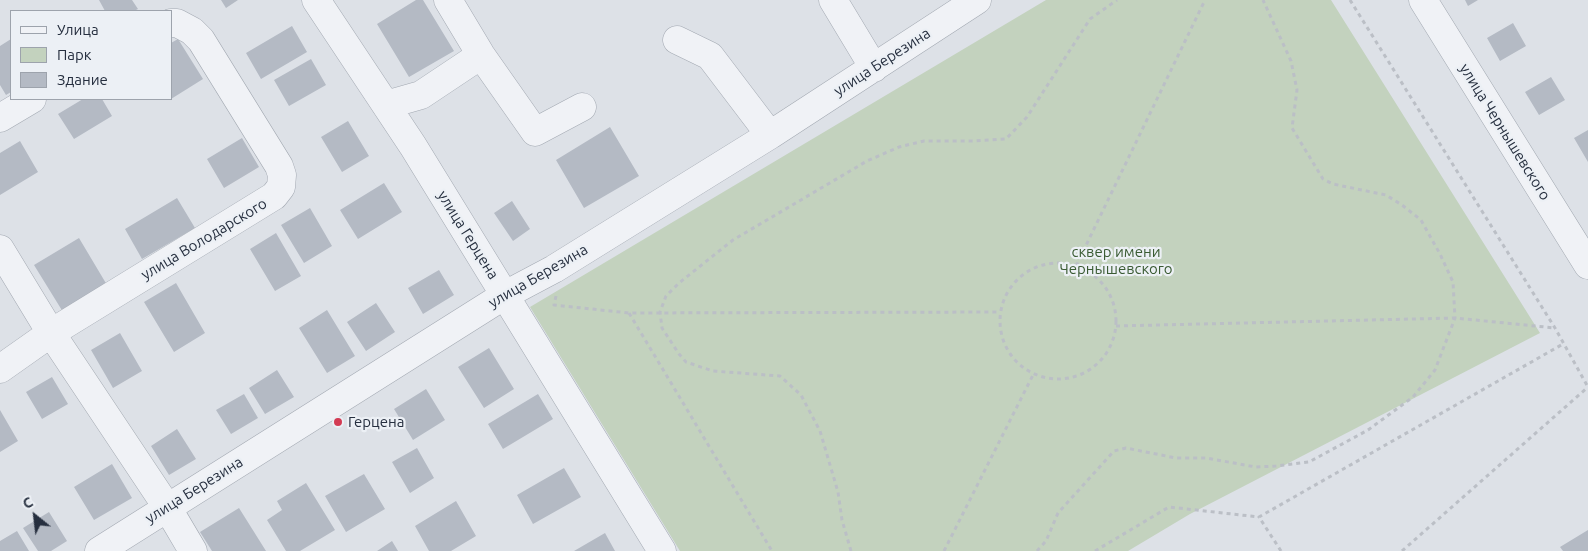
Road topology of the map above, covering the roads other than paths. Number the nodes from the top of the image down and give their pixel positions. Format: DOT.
graph roads {
  1 [pos="316,0"];
  2 [pos="448,0"];
  3 [pos="834,0"];
  4 [pos="977,0"];
  5 [pos="1423,0"];
  6 [pos="172,23"];
  7 [pos="677,40"];
  8 [pos="481,55"];
  9 [pos="874,68"];
  10 [pos="421,95"];
  11 [pos="30,100"];
  12 [pos="386,105"];
  13 [pos="582,107"];
  14 [pos="0,118"];
  15 [pos="770,135"];
  16 [pos="412,146"];
  17 [pos="0,249"];
  18 [pos="1588,265"];
  19 [pos="505,295"];
  20 [pos="51,333"];
  21 [pos="0,369"];
  22 [pos="167,507"];
  23 [pos="99,551"];
  24 [pos="193,551"];
  25 [pos="662,551"];
  1 -- 12 [label="street, улица Герцена"];
  2 -- 8 [label="street"];
  3 -- 9 [label="street"];
  4 -- 9 [label="street, улица Березина"];
  5 -- 18 [label="street, улица Чернышевского"];
  6 -- 20 [label="street, улица Володарского"];
  7 -- 15 [label="street"];
  8 -- 10 [label="street"];
  8 -- 13 [label="street"];
  9 -- 15 [label="street, улица Березина"];
  10 -- 12 [label="street"];
  10 -- 16 [label="street"];
  11 -- 14 [label="street"];
  12 -- 16 [label="street, улица Герцена"];
  15 -- 19 [label="street, улица Березина"];
  16 -- 19 [label="street, улица Герцена"];
  17 -- 20 [label="street"];
  19 -- 22 [label="street, улица Березина"];
  19 -- 25 [label="street, улица Герцена"];
  20 -- 21 [label="street, улица Володарского"];
  20 -- 22 [label="street"];
  22 -- 23 [label="street, улица Березина"];
  22 -- 24 [label="street"];
}
